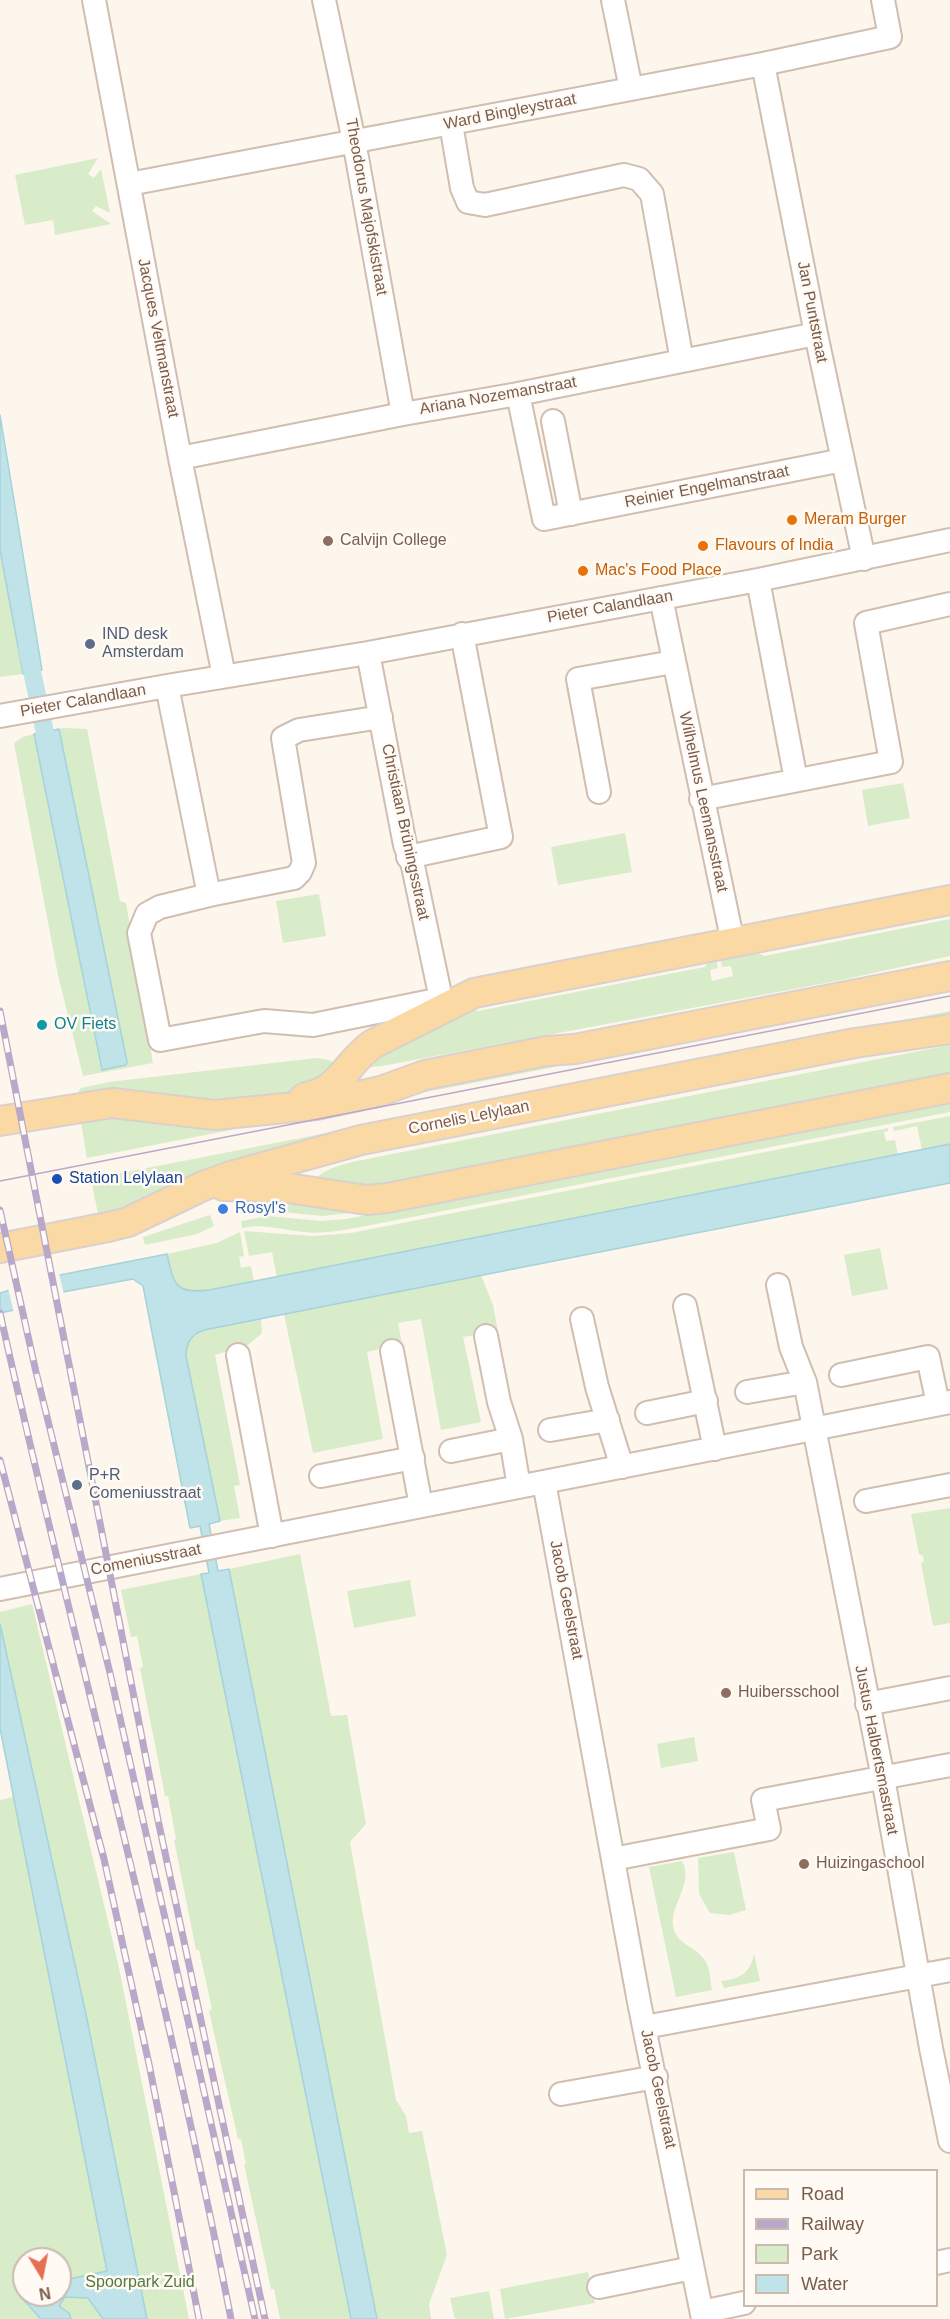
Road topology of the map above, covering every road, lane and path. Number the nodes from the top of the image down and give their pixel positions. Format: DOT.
graph roads {
  1 [pos="94,0"];
  2 [pos="324,0"];
  3 [pos="614,0"];
  4 [pos="883,0"];
  5 [pos="763,64"];
  6 [pos="631,89"];
  7 [pos="451,124"];
  8 [pos="354,141"];
  9 [pos="129,184"];
  10 [pos="816,334"];
  11 [pos="682,361"];
  12 [pos="518,394"];
  13 [pos="403,414"];
  14 [pos="553,421"];
  15 [pos="180,458"];
  16 [pos="843,460"];
  17 [pos="571,514"];
  18 [pos="950,540"];
  19 [pos="864,559"];
  20 [pos="759,580"];
  21 [pos="661,598"];
  22 [pos="950,604"];
  23 [pos="462,634"];
  24 [pos="368,653"];
  25 [pos="673,662"];
  26 [pos="224,676"];
  27 [pos="166,686"];
  28 [pos="9,714"];
  29 [pos="381,717"];
  30 [pos="796,780"];
  31 [pos="599,792"];
  32 [pos="701,799"];
  33 [pos="408,857"];
  34 [pos="209,895"];
  35 [pos="950,900"];
  36 [pos="733,943"];
  37 [pos="950,976"];
  38 [pos="446,1002"];
  39 [pos="950,1029"];
  40 [pos="950,1088"];
  41 [pos="274,1108"];
  42 [pos="0,1121"];
  43 [pos="203,1186"];
  44 [pos="0,1248"];
  45 [pos="778,1285"];
  46 [pos="685,1306"];
  47 [pos="582,1319"];
  48 [pos="486,1336"];
  49 [pos="392,1352"];
  50 [pos="238,1355"];
  51 [pos="841,1376"];
  52 [pos="805,1382"];
  53 [pos="747,1392"];
  54 [pos="706,1401"];
  55 [pos="944,1403"];
  56 [pos="647,1413"];
  57 [pos="608,1420"];
  58 [pos="814,1429"];
  59 [pos="550,1430"];
  60 [pos="510,1439"];
  61 [pos="715,1449"];
  62 [pos="452,1451"];
  63 [pos="412,1458"];
  64 [pos="622,1467"];
  65 [pos="321,1476"];
  66 [pos="544,1482"];
  67 [pos="950,1485"];
  68 [pos="519,1487"];
  69 [pos="866,1501"];
  70 [pos="421,1506"];
  71 [pos="272,1536"];
  72 [pos="10,1587"];
  73 [pos="950,1688"];
  74 [pos="867,1704"];
  75 [pos="950,1765"];
  76 [pos="883,1778"];
  77 [pos="613,1859"];
  78 [pos="950,1970"];
  79 [pos="918,1976"];
  80 [pos="645,2027"];
  81 [pos="940,2046"];
  82 [pos="656,2077"];
  83 [pos="561,2094"];
  84 [pos="950,2141"];
  85 [pos="692,2268"];
  86 [pos="599,2287"];
  87 [pos="743,2303"];
  88 [pos="703,2315"];
  1 -- 9 [label="street, Jacques Veltmanstraat"];
  2 -- 8 [label="street, Theodorus Majofskistraat"];
  3 -- 6 [label="street"];
  4 -- 5 [label="street, Ward Bingleystraat"];
  5 -- 6 [label="street, Ward Bingleystraat"];
  5 -- 10 [label="street, Jan Puntstraat"];
  6 -- 7 [label="street, Ward Bingleystraat"];
  7 -- 8 [label="street, Ward Bingleystraat"];
  7 -- 11 [label="street"];
  8 -- 9 [label="street, Ward Bingleystraat"];
  8 -- 13 [label="street, Theodorus Majofskistraat"];
  9 -- 15 [label="street, Jacques Veltmanstraat"];
  10 -- 11 [label="street, Ariana Nozemanstraat"];
  10 -- 16 [label="street, Jan Puntstraat"];
  11 -- 12 [label="street, Ariana Nozemanstraat"];
  12 -- 13 [label="street, Ariana Nozemanstraat"];
  12 -- 17 [label="street, Reinier Engelmanstraat"];
  13 -- 15 [label="street, Ariana Nozemanstraat"];
  14 -- 17 [label="street"];
  15 -- 26 [label="street, Jacques Veltmanstraat"];
  16 -- 17 [label="street, Reinier Engelmanstraat"];
  16 -- 19 [label="street, Jan Puntstraat"];
  18 -- 19 [label="street, Pieter Calandlaan"];
  19 -- 20 [label="street, Pieter Calandlaan"];
  20 -- 21 [label="street, Pieter Calandlaan"];
  20 -- 30 [label="street"];
  21 -- 23 [label="street, Pieter Calandlaan"];
  21 -- 25 [label="street, Wilhelmus Leemansstraat"];
  22 -- 30 [label="street"];
  23 -- 24 [label="street, Pieter Calandlaan"];
  23 -- 33 [label="street"];
  24 -- 26 [label="street, Pieter Calandlaan"];
  24 -- 29 [label="street, Christiaan Brüningsstraat"];
  25 -- 31 [label="street"];
  25 -- 32 [label="street, Wilhelmus Leemansstraat"];
  26 -- 27 [label="street, Pieter Calandlaan"];
  27 -- 28 [label="street, Pieter Calandlaan"];
  27 -- 34 [label="street, Pieter Calandlaan"];
  29 -- 33 [label="street, Christiaan Brüningsstraat"];
  29 -- 34 [label="street"];
  30 -- 32 [label="street"];
  32 -- 36 [label="street, Wilhelmus Leemansstraat"];
  33 -- 38 [label="street, Christiaan Brüningsstraat"];
  34 -- 38 [label="street"];
  35 -- 36 [label="main road"];
  36 -- 38 [label="main road"];
  37 -- 41 [label="main road"];
  38 -- 41 [label="main road"];
  39 -- 43 [label="main road, Cornelis Lelylaan"];
  40 -- 43 [label="main road"];
  41 -- 42 [label="main road"];
  43 -- 44 [label="main road, Cornelis Lelylaan"];
  45 -- 52 [label="street"];
  46 -- 54 [label="street"];
  47 -- 57 [label="street"];
  48 -- 60 [label="street"];
  49 -- 63 [label="street"];
  50 -- 71 [label="street"];
  51 -- 55 [label="street, Comeniusstraat"];
  52 -- 53 [label="street"];
  52 -- 58 [label="street"];
  54 -- 56 [label="street"];
  54 -- 61 [label="street"];
  55 -- 58 [label="street, Comeniusstraat"];
  57 -- 59 [label="street"];
  57 -- 64 [label="street"];
  58 -- 61 [label="street, Comeniusstraat"];
  58 -- 74 [label="street, Justus Halbertsmastraat"];
  60 -- 62 [label="street"];
  60 -- 68 [label="street"];
  61 -- 64 [label="street, Comeniusstraat"];
  63 -- 65 [label="street"];
  63 -- 70 [label="street"];
  64 -- 66 [label="street, Comeniusstraat"];
  66 -- 68 [label="street, Comeniusstraat"];
  66 -- 77 [label="street, Jacob Geelstraat"];
  67 -- 69 [label="street"];
  68 -- 70 [label="street, Comeniusstraat"];
  70 -- 71 [label="street, Comeniusstraat"];
  71 -- 72 [label="street, Comeniusstraat"];
  73 -- 74 [label="street"];
  74 -- 76 [label="street, Justus Halbertsmastraat"];
  75 -- 76 [label="street"];
  76 -- 77 [label="street"];
  76 -- 79 [label="street, Justus Halbertsmastraat"];
  77 -- 80 [label="street, Jacob Geelstraat"];
  78 -- 79 [label="street"];
  79 -- 80 [label="street"];
  79 -- 81 [label="street, Justus Halbertsmastraat"];
  80 -- 82 [label="street, Jacob Geelstraat"];
  81 -- 84 [label="street, Justus Halbertsmastraat"];
  82 -- 83 [label="street"];
  82 -- 85 [label="street, Jacob Geelstraat"];
  85 -- 86 [label="street"];
  85 -- 88 [label="street, Jacob Geelstraat"];
  87 -- 88 [label="street"];
}
